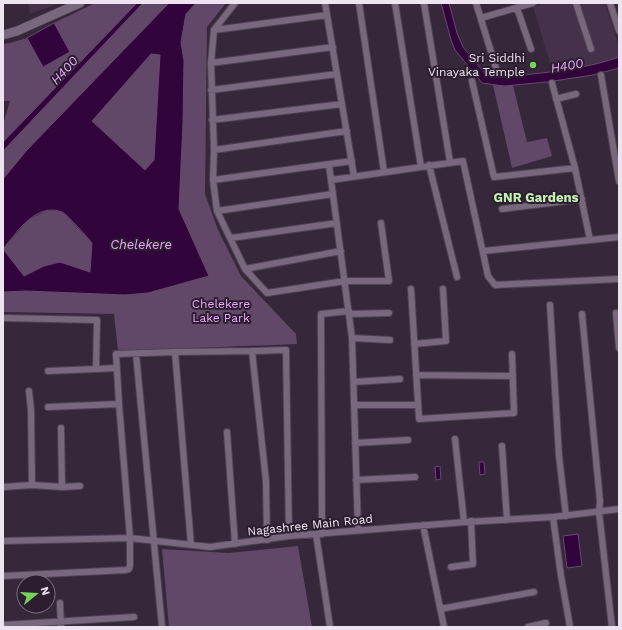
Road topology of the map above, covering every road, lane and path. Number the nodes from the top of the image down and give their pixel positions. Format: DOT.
graph roads {
  1 [pos="80,3"];
  2 [pos="235,3"];
  3 [pos="325,3"];
  4 [pos="359,3"];
  5 [pos="395,3"];
  6 [pos="424,3"];
  7 [pos="476,3"];
  8 [pos="533,3"];
  9 [pos="576,3"];
  10 [pos="610,3"];
  11 [pos="517,8"];
  12 [pos="327,16"];
  13 [pos="481,18"];
  14 [pos="214,30"];
  15 [pos="619,31"];
  16 [pos="3,35"];
  17 [pos="333,46"];
  18 [pos="531,49"];
  19 [pos="591,49"];
  20 [pos="210,63"];
  21 [pos="496,68"];
  22 [pos="337,74"];
  23 [pos="601,75"];
  24 [pos="472,81"];
  25 [pos="552,83"];
  26 [pos="211,90"];
  27 [pos="576,94"];
  28 [pos="556,99"];
  29 [pos="342,104"];
  30 [pos="212,120"];
  31 [pos="347,131"];
  32 [pos="214,150"];
  33 [pos="352,161"];
  34 [pos="450,162"];
  35 [pos="329,165"];
  36 [pos="429,166"];
  37 [pos="421,167"];
  38 [pos="575,168"];
  39 [pos="384,172"];
  40 [pos="354,176"];
  41 [pos="213,180"];
  42 [pos="331,180"];
  43 [pos="619,181"];
  44 [pos="333,194"];
  45 [pos="582,199"];
  46 [pos="502,209"];
  47 [pos="217,210"];
  48 [pos="337,222"];
  49 [pos="381,223"];
  50 [pos="619,237"];
  51 [pos="231,238"];
  52 [pos="590,240"];
  53 [pos="341,251"];
  54 [pos="483,251"];
  55 [pos="245,269"];
  56 [pos="456,277"];
  57 [pos="619,279"];
  58 [pos="345,282"];
  59 [pos="443,288"];
  60 [pos="411,289"];
  61 [pos="550,305"];
  62 [pos="349,313"];
  63 [pos="389,313"];
  64 [pos="616,313"];
  65 [pos="582,314"];
  66 [pos="3,318"];
  67 [pos="352,338"];
  68 [pos="390,340"];
  69 [pos="414,344"];
  70 [pos="619,348"];
  71 [pos="252,351"];
  72 [pos="175,352"];
  73 [pos="136,354"];
  74 [pos="512,354"];
  75 [pos="116,368"];
  76 [pos="96,369"];
  77 [pos="48,371"];
  78 [pos="416,375"];
  79 [pos="513,376"];
  80 [pos="400,379"];
  81 [pos="354,382"];
  82 [pos="29,391"];
  83 [pos="119,404"];
  84 [pos="418,404"];
  85 [pos="354,405"];
  86 [pos="48,406"];
  87 [pos="61,428"];
  88 [pos="227,432"];
  89 [pos="408,440"];
  90 [pos="455,440"];
  91 [pos="355,443"];
  92 [pos="502,446"];
  93 [pos="415,478"];
  94 [pos="356,480"];
  95 [pos="32,485"];
  96 [pos="80,486"];
  97 [pos="3,487"];
  98 [pos="62,487"];
  99 [pos="619,509"];
  100 [pos="599,512"];
  101 [pos="566,516"];
  102 [pos="553,518"];
  103 [pos="507,520"];
  104 [pos="471,521"];
  105 [pos="464,522"];
  106 [pos="423,525"];
  107 [pos="358,530"];
  108 [pos="319,534"];
  109 [pos="289,536"];
  110 [pos="130,538"];
  111 [pos="267,540"];
  112 [pos="3,541"];
  113 [pos="153,541"];
  114 [pos="235,544"];
  115 [pos="191,545"];
  116 [pos="451,567"];
  117 [pos="3,576"];
  118 [pos="534,592"];
  119 [pos="60,603"];
  120 [pos="440,609"];
  121 [pos="134,617"];
  122 [pos="546,623"];
  123 [pos="61,624"];
  124 [pos="3,625"];
  125 [pos="162,627"];
  126 [pos="330,627"];
  127 [pos="444,627"];
  128 [pos="528,627"];
  129 [pos="570,627"];
  130 [pos="612,627"];
  1 -- 16 [label="street"];
  2 -- 14 [label="street"];
  3 -- 12 [label="street"];
  4 -- 39 [label="street"];
  5 -- 37 [label="street"];
  6 -- 34 [label="street"];
  7 -- 13 [label="street"];
  8 -- 11 [label="street"];
  9 -- 19 [label="street"];
  10 -- 15 [label="street"];
  11 -- 13 [label="street"];
  11 -- 18 [label="street"];
  12 -- 14 [label="street"];
  12 -- 17 [label="street"];
  13 -- 21 [label="street"];
  14 -- 20 [label="street"];
  17 -- 20 [label="street"];
  17 -- 22 [label="street"];
  20 -- 26 [label="street"];
  22 -- 26 [label="street"];
  22 -- 29 [label="street"];
  23 -- 43 [label="street"];
  24 -- 38 [label="street"];
  25 -- 28 [label="street"];
  26 -- 30 [label="street"];
  27 -- 28 [label="street"];
  28 -- 38 [label="street"];
  29 -- 30 [label="street"];
  29 -- 31 [label="street"];
  30 -- 32 [label="street"];
  31 -- 32 [label="street"];
  31 -- 33 [label="street"];
  32 -- 41 [label="street"];
  33 -- 35 [label="street"];
  33 -- 40 [label="street"];
  34 -- 36 [label="street"];
  34 -- 54 [label="street"];
  35 -- 41 [label="street"];
  35 -- 42 [label="street"];
  36 -- 37 [label="street"];
  36 -- 56 [label="street"];
  37 -- 39 [label="street"];
  38 -- 45 [label="street"];
  39 -- 40 [label="street"];
  40 -- 42 [label="street"];
  41 -- 47 [label="street"];
  42 -- 44 [label="street"];
  44 -- 47 [label="street"];
  44 -- 48 [label="street"];
  45 -- 46 [label="street"];
  45 -- 52 [label="street"];
  47 -- 51 [label="street"];
  48 -- 51 [label="street"];
  48 -- 53 [label="street"];
  49 -- 58 [label="street"];
  50 -- 52 [label="street"];
  51 -- 55 [label="street"];
  52 -- 54 [label="street"];
  53 -- 55 [label="street"];
  53 -- 58 [label="street"];
  54 -- 57 [label="street"];
  55 -- 58 [label="street"];
  58 -- 62 [label="street"];
  59 -- 69 [label="street"];
  60 -- 69 [label="street"];
  61 -- 101 [label="street"];
  62 -- 63 [label="street"];
  62 -- 67 [label="street"];
  62 -- 108 [label="street"];
  64 -- 70 [label="street"];
  65 -- 100 [label="street"];
  66 -- 76 [label="street"];
  67 -- 68 [label="street"];
  67 -- 81 [label="street"];
  69 -- 78 [label="street"];
  71 -- 72 [label="street"];
  71 -- 109 [label="street"];
  71 -- 111 [label="street"];
  72 -- 73 [label="street"];
  72 -- 115 [label="street"];
  73 -- 75 [label="street"];
  73 -- 113 [label="street"];
  74 -- 79 [label="street"];
  75 -- 76 [label="street"];
  75 -- 83 [label="street"];
  76 -- 77 [label="street"];
  78 -- 79 [label="street"];
  78 -- 84 [label="street"];
  79 -- 84 [label="street"];
  80 -- 81 [label="street"];
  81 -- 85 [label="street"];
  82 -- 95 [label="street"];
  83 -- 86 [label="street"];
  83 -- 110 [label="street"];
  84 -- 85 [label="street"];
  85 -- 91 [label="street"];
  87 -- 98 [label="street"];
  88 -- 114 [label="street"];
  89 -- 91 [label="street"];
  90 -- 105 [label="street"];
  91 -- 94 [label="street"];
  92 -- 103 [label="street"];
  93 -- 94 [label="street"];
  94 -- 107 [label="street"];
  95 -- 97 [label="street"];
  95 -- 98 [label="street"];
  96 -- 98 [label="street"];
  99 -- 100 [label="street, Nagashree Main Road"];
  100 -- 101 [label="street, Nagashree Main Road"];
  100 -- 130 [label="street"];
  101 -- 102 [label="street, Nagashree Main Road"];
  102 -- 103 [label="street, Nagashree Main Road"];
  102 -- 129 [label="street"];
  103 -- 104 [label="street, Nagashree Main Road"];
  104 -- 105 [label="street, Nagashree Main Road"];
  104 -- 116 [label="street"];
  105 -- 106 [label="street, Nagashree Main Road"];
  106 -- 107 [label="street, Nagashree Main Road"];
  106 -- 120 [label="street"];
  107 -- 108 [label="street, Nagashree Main Road"];
  108 -- 109 [label="street, Nagashree Main Road"];
  108 -- 126 [label="street"];
  109 -- 111 [label="street, Nagashree Main Road"];
  110 -- 112 [label="street, Nagashree Main Road"];
  110 -- 113 [label="street, Nagashree Main Road"];
  110 -- 117 [label="street"];
  111 -- 114 [label="street, Nagashree Main Road"];
  113 -- 115 [label="street, Nagashree Main Road"];
  113 -- 125 [label="street"];
  114 -- 115 [label="street, Nagashree Main Road"];
  118 -- 120 [label="street"];
  119 -- 123 [label="street"];
  120 -- 127 [label="street"];
  121 -- 123 [label="street"];
  122 -- 128 [label="street"];
  123 -- 124 [label="street"];
}
